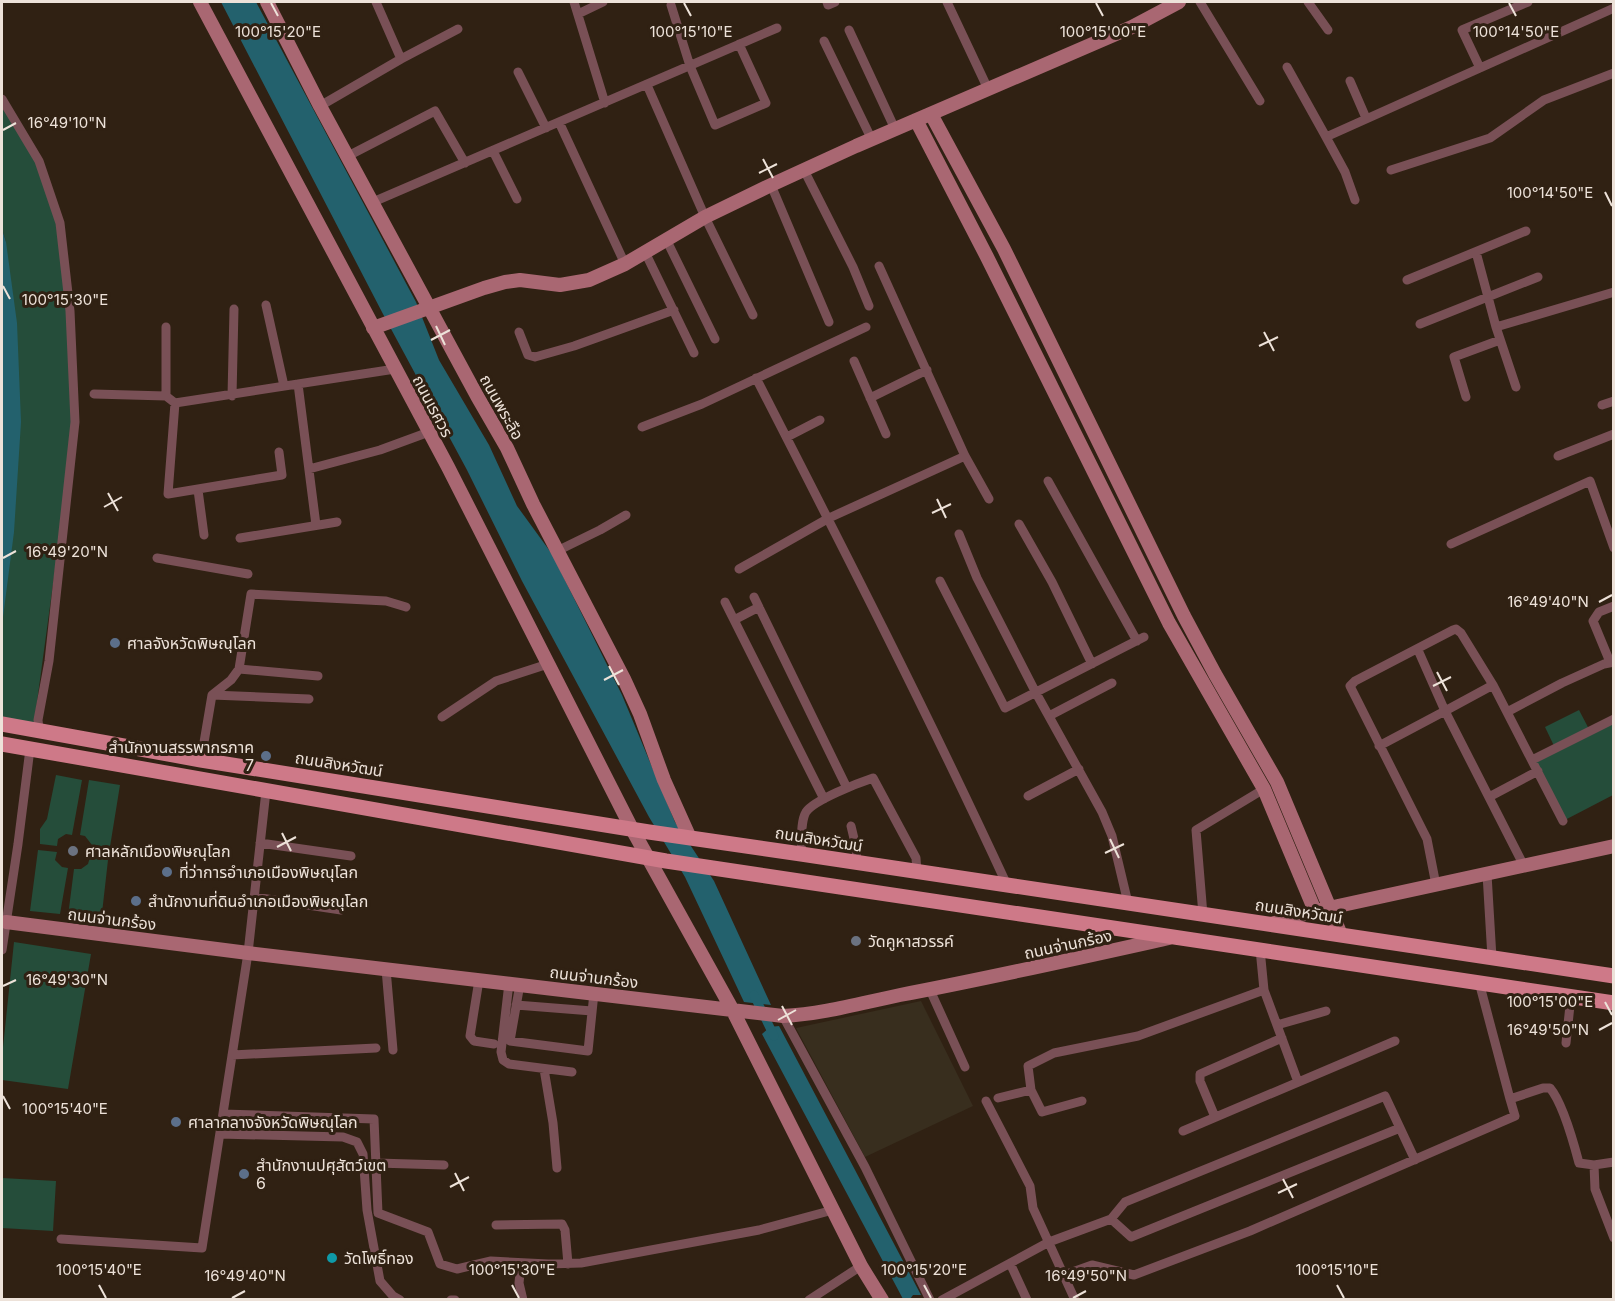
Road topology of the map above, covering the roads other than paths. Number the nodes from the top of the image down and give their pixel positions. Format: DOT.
graph roads {
  1 [pos="200,2"];
  2 [pos="267,2"];
  3 [pos="376,2"];
  4 [pos="574,2"];
  5 [pos="603,2"];
  6 [pos="826,2"];
  7 [pos="835,2"];
  8 [pos="947,2"];
  9 [pos="1179,2"];
  10 [pos="1200,2"];
  11 [pos="1308,2"];
  12 [pos="1528,2"];
  13 [pos="671,5"];
  14 [pos="1614,8"];
  15 [pos="578,14"];
  16 [pos="777,28"];
  17 [pos="458,29"];
  18 [pos="849,30"];
  19 [pos="1328,30"];
  20 [pos="824,41"];
  21 [pos="739,44"];
  22 [pos="401,59"];
  23 [pos="690,66"];
  24 [pos="1287,67"];
  25 [pos="1480,68"];
  26 [pos="518,72"];
  27 [pos="1614,73"];
  28 [pos="1350,81"];
  29 [pos="647,85"];
  30 [pos="988,89"];
  31 [pos="2,99"];
  32 [pos="1260,101"];
  33 [pos="604,104"];
  34 [pos="320,106"];
  35 [pos="932,114"];
  36 [pos="1366,118"];
  37 [pos="916,120"];
  38 [pos="560,122"];
  39 [pos="546,128"];
  40 [pos="895,129"];
  41 [pos="1326,137"];
  42 [pos="872,140"];
  43 [pos="493,151"];
  44 [pos="348,156"];
  45 [pos="465,164"];
  46 [pos="1391,170"];
  47 [pos="804,171"];
  48 [pos="771,185"];
  49 [pos="518,199"];
  50 [pos="1355,200"];
  51 [pos="373,202"];
  52 [pos="705,217"];
  53 [pos="1526,231"];
  54 [pos="666,239"];
  55 [pos="645,252"];
  56 [pos="1476,252"];
  57 [pos="625,264"];
  58 [pos="879,266"];
  59 [pos="1538,277"];
  60 [pos="1407,280"];
  61 [pos="1614,292"];
  62 [pos="1488,296"];
  63 [pos="266,305"];
  64 [pos="869,306"];
  65 [pos="234,309"];
  66 [pos="427,309"];
  67 [pos="675,310"];
  68 [pos="753,315"];
  69 [pos="829,322"];
  70 [pos="1420,324"];
  71 [pos="379,326"];
  72 [pos="166,327"];
  73 [pos="866,327"];
  74 [pos="1496,327"];
  75 [pos="519,332"];
  76 [pos="715,339"];
  77 [pos="1500,340"];
  78 [pos="694,353"];
  79 [pos="854,361"];
  80 [pos="395,369"];
  81 [pos="927,370"];
  82 [pos="756,378"];
  83 [pos="298,384"];
  84 [pos="284,386"];
  85 [pos="1516,387"];
  86 [pos="94,394"];
  87 [pos="166,396"];
  88 [pos="232,396"];
  89 [pos="1466,397"];
  90 [pos="870,398"];
  91 [pos="1614,401"];
  92 [pos="175,403"];
  93 [pos="1602,405"];
  94 [pos="820,420"];
  95 [pos="642,427"];
  96 [pos="429,432"];
  97 [pos="886,434"];
  98 [pos="1614,434"];
  99 [pos="787,437"];
  100 [pos="279,452"];
  101 [pos="965,456"];
  102 [pos="1558,456"];
  103 [pos="309,469"];
  104 [pos="1048,481"];
  105 [pos="198,490"];
  106 [pos="989,499"];
  107 [pos="626,515"];
  108 [pos="829,518"];
  109 [pos="338,522"];
  110 [pos="1019,524"];
  111 [pos="316,525"];
  112 [pos="959,534"];
  113 [pos="204,535"];
  114 [pos="240,538"];
  115 [pos="1452,544"];
  116 [pos="1614,548"];
  117 [pos="557,551"];
  118 [pos="157,558"];
  119 [pos="739,569"];
  120 [pos="248,574"];
  121 [pos="940,581"];
  122 [pos="753,597"];
  123 [pos="725,602"];
  124 [pos="1614,606"];
  125 [pos="406,607"];
  126 [pos="759,607"];
  127 [pos="734,620"];
  128 [pos="1418,650"];
  129 [pos="1612,662"];
  130 [pos="548,664"];
  131 [pos="1092,664"];
  132 [pos="239,669"];
  133 [pos="318,676"];
  134 [pos="1112,683"];
  135 [pos="1493,684"];
  136 [pos="1036,693"];
  137 [pos="212,695"];
  138 [pos="309,699"];
  139 [pos="1445,711"];
  140 [pos="1507,712"];
  141 [pos="1049,716"];
  142 [pos="442,717"];
  143 [pos="1614,719"];
  144 [pos="2,724"];
  145 [pos="39,729"];
  146 [pos="2,744"];
  147 [pos="1379,746"];
  148 [pos="26,749"];
  149 [pos="201,760"];
  150 [pos="1532,760"];
  151 [pos="1079,769"];
  152 [pos="269,771"];
  153 [pos="1538,771"];
  154 [pos="847,788"];
  155 [pos="1264,789"];
  156 [pos="266,791"];
  157 [pos="1028,796"];
  158 [pos="1490,797"];
  159 [pos="824,799"];
  160 [pos="1563,821"];
  161 [pos="851,826"];
  162 [pos="632,829"];
  163 [pos="690,838"];
  164 [pos="260,843"];
  165 [pos="1614,846"];
  166 [pos="801,854"];
  167 [pos="351,856"];
  168 [pos="650,858"];
  169 [pos="857,863"];
  170 [pos="1524,866"];
  171 [pos="917,872"];
  172 [pos="1487,874"];
  173 [pos="1007,885"];
  174 [pos="1436,885"];
  175 [pos="254,897"];
  176 [pos="1128,903"];
  177 [pos="1330,908"];
  178 [pos="341,910"];
  179 [pos="1315,911"];
  180 [pos="1203,915"];
  181 [pos="6,922"];
  182 [pos="1271,924"];
  183 [pos="1341,936"];
  184 [pos="1174,937"];
  185 [pos="2,950"];
  186 [pos="1260,950"];
  187 [pos="248,953"];
  188 [pos="1492,958"];
  189 [pos="386,969"];
  190 [pos="1614,976"];
  191 [pos="479,980"];
  192 [pos="1479,982"];
  193 [pos="515,984"];
  194 [pos="930,990"];
  195 [pos="1264,990"];
  196 [pos="594,993"];
  197 [pos="1571,996"];
  198 [pos="1614,1002"];
  199 [pos="516,1005"];
  200 [pos="732,1009"];
  201 [pos="592,1011"];
  202 [pos="1326,1011"];
  203 [pos="783,1016"];
  204 [pos="1277,1025"];
  205 [pos="1282,1038"];
  206 [pos="1395,1041"];
  207 [pos="1566,1043"];
  208 [pos="494,1044"];
  209 [pos="376,1048"];
  210 [pos="393,1050"];
  211 [pos="232,1055"];
  212 [pos="965,1067"];
  213 [pos="544,1069"];
  214 [pos="572,1072"];
  215 [pos="1298,1082"];
  216 [pos="1031,1090"];
  217 [pos="998,1098"];
  218 [pos="1510,1099"];
  219 [pos="986,1101"];
  220 [pos="1082,1101"];
  221 [pos="223,1114"];
  222 [pos="1215,1118"];
  223 [pos="1400,1128"];
  224 [pos="1183,1131"];
  225 [pos="220,1134"];
  226 [pos="1415,1160"];
  227 [pos="1614,1162"];
  228 [pos="377,1163"];
  229 [pos="444,1165"];
  230 [pos="1594,1165"];
  231 [pos="557,1168"];
  232 [pos="833,1209"];
  233 [pos="1112,1219"];
  234 [pos="496,1225"];
  235 [pos="1614,1238"];
  236 [pos="61,1239"];
  237 [pos="1049,1242"];
  238 [pos="521,1263"];
  239 [pos="1010,1263"];
  240 [pos="568,1264"];
  241 [pos="861,1266"];
  242 [pos="1064,1275"];
  243 [pos="400,1299"];
  244 [pos="451,1299"];
  245 [pos="455,1299"];
  246 [pos="523,1299"];
  247 [pos="809,1299"];
  248 [pos="882,1299"];
  249 [pos="930,1299"];
  250 [pos="942,1299"];
  251 [pos="1027,1299"];
  252 [pos="1075,1299"];
  1 -- 71 [label="street, ถนนเรศวร"];
  2 -- 34 [label="street, ถนนพระลือ"];
  3 -- 22 [label="street"];
  4 -- 15 [label="street"];
  5 -- 15 [label="street"];
  6 -- 7 [label="street"];
  8 -- 30 [label="street"];
  9 -- 30 [label="street"];
  10 -- 32 [label="street"];
  11 -- 19 [label="street"];
  12 -- 25 [label="street"];
  13 -- 23 [label="street"];
  14 -- 25 [label="street"];
  15 -- 33 [label="street"];
  16 -- 21 [label="street"];
  17 -- 22 [label="street"];
  18 -- 40 [label="street"];
  20 -- 42 [label="street"];
  21 -- 23 [label="street"];
  21 -- 23 [label="street"];
  22 -- 34 [label="street"];
  23 -- 29 [label="street"];
  24 -- 41 [label="street"];
  25 -- 36 [label="street"];
  26 -- 39 [label="street"];
  27 -- 46 [label="street"];
  28 -- 36 [label="street"];
  29 -- 33 [label="street"];
  29 -- 52 [label="street"];
  30 -- 35 [label="street"];
  31 -- 145 [label="street"];
  33 -- 38 [label="street"];
  34 -- 44 [label="street, ถนนพระลือ"];
  35 -- 37 [label="street"];
  35 -- 177 [label="street"];
  36 -- 41 [label="street"];
  37 -- 40 [label="street"];
  37 -- 155 [label="street"];
  38 -- 39 [label="street"];
  38 -- 57 [label="street"];
  39 -- 43 [label="street"];
  40 -- 42 [label="street"];
  41 -- 50 [label="street"];
  42 -- 47 [label="street"];
  43 -- 45 [label="street"];
  43 -- 49 [label="street"];
  44 -- 45 [label="street"];
  44 -- 51 [label="street, ถนนพระลือ"];
  45 -- 51 [label="street"];
  47 -- 48 [label="street"];
  47 -- 64 [label="street"];
  48 -- 52 [label="street"];
  48 -- 69 [label="street"];
  51 -- 66 [label="street, ถนนพระลือ"];
  52 -- 54 [label="street"];
  52 -- 68 [label="street"];
  53 -- 56 [label="street"];
  54 -- 55 [label="street"];
  54 -- 76 [label="street"];
  55 -- 57 [label="street"];
  55 -- 67 [label="street"];
  56 -- 60 [label="street"];
  56 -- 62 [label="street"];
  57 -- 66 [label="street"];
  58 -- 81 [label="street"];
  59 -- 62 [label="street"];
  61 -- 74 [label="street"];
  62 -- 70 [label="street"];
  62 -- 74 [label="street"];
  63 -- 84 [label="street"];
  65 -- 88 [label="street"];
  66 -- 71 [label="street"];
  66 -- 117 [label="street, ถนนพระลือ"];
  67 -- 75 [label="street"];
  67 -- 78 [label="street"];
  71 -- 80 [label="street, ถนนเรศวร"];
  72 -- 87 [label="street"];
  73 -- 82 [label="street"];
  74 -- 77 [label="street"];
  77 -- 85 [label="street"];
  77 -- 89 [label="street"];
  79 -- 90 [label="street"];
  80 -- 83 [label="street"];
  80 -- 96 [label="street, ถนนเรศวร"];
  81 -- 90 [label="street"];
  81 -- 101 [label="street"];
  82 -- 95 [label="street"];
  82 -- 99 [label="street"];
  83 -- 84 [label="street"];
  83 -- 103 [label="street"];
  84 -- 88 [label="street"];
  86 -- 87 [label="street"];
  87 -- 92 [label="street"];
  88 -- 92 [label="street"];
  90 -- 97 [label="street"];
  91 -- 93 [label="street"];
  92 -- 105 [label="street"];
  94 -- 99 [label="street"];
  96 -- 103 [label="street"];
  96 -- 130 [label="street, ถนนเรศวร"];
  98 -- 102 [label="street"];
  99 -- 108 [label="street"];
  100 -- 105 [label="street"];
  101 -- 106 [label="street"];
  101 -- 108 [label="street"];
  103 -- 111 [label="street"];
  104 -- 131 [label="street"];
  105 -- 113 [label="street"];
  107 -- 117 [label="street"];
  108 -- 119 [label="street"];
  108 -- 173 [label="street"];
  109 -- 111 [label="street"];
  110 -- 131 [label="street"];
  111 -- 114 [label="street"];
  112 -- 136 [label="street"];
  115 -- 116 [label="street"];
  117 -- 163 [label="street, ถนนพระลือ"];
  118 -- 120 [label="street"];
  121 -- 136 [label="street"];
  122 -- 126 [label="street"];
  123 -- 127 [label="street"];
  124 -- 129 [label="street"];
  125 -- 132 [label="street"];
  126 -- 127 [label="street"];
  126 -- 154 [label="street"];
  127 -- 159 [label="street"];
  128 -- 135 [label="street"];
  128 -- 139 [label="street"];
  128 -- 147 [label="street"];
  129 -- 140 [label="street"];
  130 -- 142 [label="street"];
  130 -- 162 [label="street, ถนนเรศวร"];
  131 -- 136 [label="street"];
  132 -- 133 [label="street"];
  132 -- 137 [label="street"];
  134 -- 141 [label="street"];
  135 -- 139 [label="street"];
  135 -- 140 [label="street"];
  136 -- 141 [label="street"];
  137 -- 138 [label="street"];
  137 -- 149 [label="street"];
  139 -- 147 [label="street"];
  139 -- 158 [label="street"];
  140 -- 150 [label="street"];
  141 -- 151 [label="street"];
  143 -- 150 [label="street"];
  144 -- 145 [label="main road, ถนนสิงหวัฒน์"];
  145 -- 149 [label="main road, ถนนสิงหวัฒน์"];
  146 -- 148 [label="main road"];
  147 -- 174 [label="street"];
  148 -- 156 [label="main road"];
  148 -- 181 [label="street"];
  149 -- 152 [label="main road, ถนนสิงหวัฒน์"];
  150 -- 153 [label="street"];
  151 -- 157 [label="street"];
  151 -- 176 [label="street"];
  152 -- 156 [label="main road"];
  152 -- 162 [label="main road, ถนนสิงหวัฒน์"];
  153 -- 158 [label="street"];
  153 -- 160 [label="street"];
  154 -- 159 [label="street"];
  154 -- 171 [label="street"];
  155 -- 179 [label="street"];
  155 -- 180 [label="street"];
  156 -- 164 [label="street"];
  156 -- 168 [label="main road"];
  158 -- 170 [label="street"];
  159 -- 166 [label="street"];
  161 -- 169 [label="street"];
  162 -- 163 [label="main road, ถนนสิงหวัฒน์"];
  162 -- 168 [label="street, ถนนเรศวร"];
  163 -- 166 [label="main road, ถนนสิงหวัฒน์"];
  164 -- 167 [label="street"];
  164 -- 175 [label="street"];
  165 -- 170 [label="street"];
  166 -- 169 [label="main road, ถนนสิงหวัฒน์"];
  168 -- 184 [label="main road"];
  168 -- 200 [label="street, ถนนเรศวร"];
  169 -- 171 [label="main road, ถนนสิงหวัฒน์"];
  170 -- 172 [label="street"];
  171 -- 173 [label="main road, ถนนสิงหวัฒน์"];
  172 -- 174 [label="street"];
  172 -- 188 [label="street"];
  173 -- 176 [label="main road, ถนนสิงหวัฒน์"];
  174 -- 177 [label="street"];
  175 -- 178 [label="street"];
  175 -- 187 [label="street"];
  176 -- 180 [label="main road, ถนนสิงหวัฒน์"];
  177 -- 179 [label="street"];
  177 -- 183 [label="street"];
  179 -- 182 [label="street"];
  180 -- 182 [label="main road, ถนนสิงหวัฒน์"];
  181 -- 185 [label="street"];
  181 -- 187 [label="street, ถนนจ่านกร้อง"];
  182 -- 183 [label="main road, ถนนสิงหวัฒน์"];
  183 -- 188 [label="main road, ถนนสิงหวัฒน์"];
  184 -- 186 [label="main road"];
  184 -- 194 [label="street, ถนนจ่านกร้อง"];
  186 -- 192 [label="main road"];
  186 -- 195 [label="street"];
  187 -- 189 [label="street, ถนนจ่านกร้อง"];
  187 -- 211 [label="street"];
  188 -- 190 [label="main road, ถนนสิงหวัฒน์"];
  189 -- 191 [label="street, ถนนจ่านกร้อง"];
  189 -- 210 [label="street"];
  191 -- 193 [label="street, ถนนจ่านกร้อง"];
  191 -- 208 [label="street"];
  192 -- 197 [label="main road"];
  192 -- 218 [label="street"];
  193 -- 196 [label="street, ถนนจ่านกร้อง"];
  193 -- 199 [label="street"];
  193 -- 213 [label="street"];
  194 -- 203 [label="street, ถนนจ่านกร้อง"];
  194 -- 212 [label="street"];
  195 -- 204 [label="street"];
  195 -- 216 [label="street"];
  196 -- 200 [label="street, ถนนจ่านกร้อง"];
  196 -- 201 [label="street"];
  197 -- 198 [label="main road"];
  197 -- 207 [label="street"];
  199 -- 201 [label="street"];
  199 -- 201 [label="street"];
  200 -- 203 [label="street, ถนนจ่านกร้อง"];
  200 -- 232 [label="street, ถนนเรศวร"];
  202 -- 204 [label="street"];
  203 -- 249 [label="street"];
  204 -- 205 [label="street"];
  205 -- 215 [label="street"];
  205 -- 222 [label="street"];
  206 -- 215 [label="street"];
  209 -- 211 [label="street"];
  211 -- 221 [label="street"];
  213 -- 214 [label="street"];
  213 -- 231 [label="street"];
  215 -- 222 [label="street"];
  216 -- 217 [label="street"];
  216 -- 220 [label="street"];
  218 -- 226 [label="street"];
  218 -- 230 [label="street"];
  219 -- 237 [label="street"];
  221 -- 225 [label="street"];
  221 -- 228 [label="street"];
  222 -- 224 [label="street"];
  223 -- 226 [label="street"];
  223 -- 233 [label="street"];
  223 -- 233 [label="street"];
  225 -- 236 [label="street"];
  225 -- 243 [label="street"];
  226 -- 242 [label="street"];
  227 -- 230 [label="street"];
  228 -- 229 [label="street"];
  228 -- 238 [label="street"];
  230 -- 235 [label="street"];
  232 -- 240 [label="street"];
  232 -- 241 [label="street, ถนนเรศวร"];
  233 -- 237 [label="street"];
  234 -- 240 [label="street"];
  237 -- 239 [label="street"];
  237 -- 242 [label="street"];
  238 -- 240 [label="street"];
  238 -- 246 [label="street"];
  239 -- 250 [label="street"];
  239 -- 251 [label="street"];
  241 -- 247 [label="street"];
  241 -- 248 [label="street, ถนนเรศวร"];
  242 -- 252 [label="street"];
  244 -- 245 [label="street"];
}
